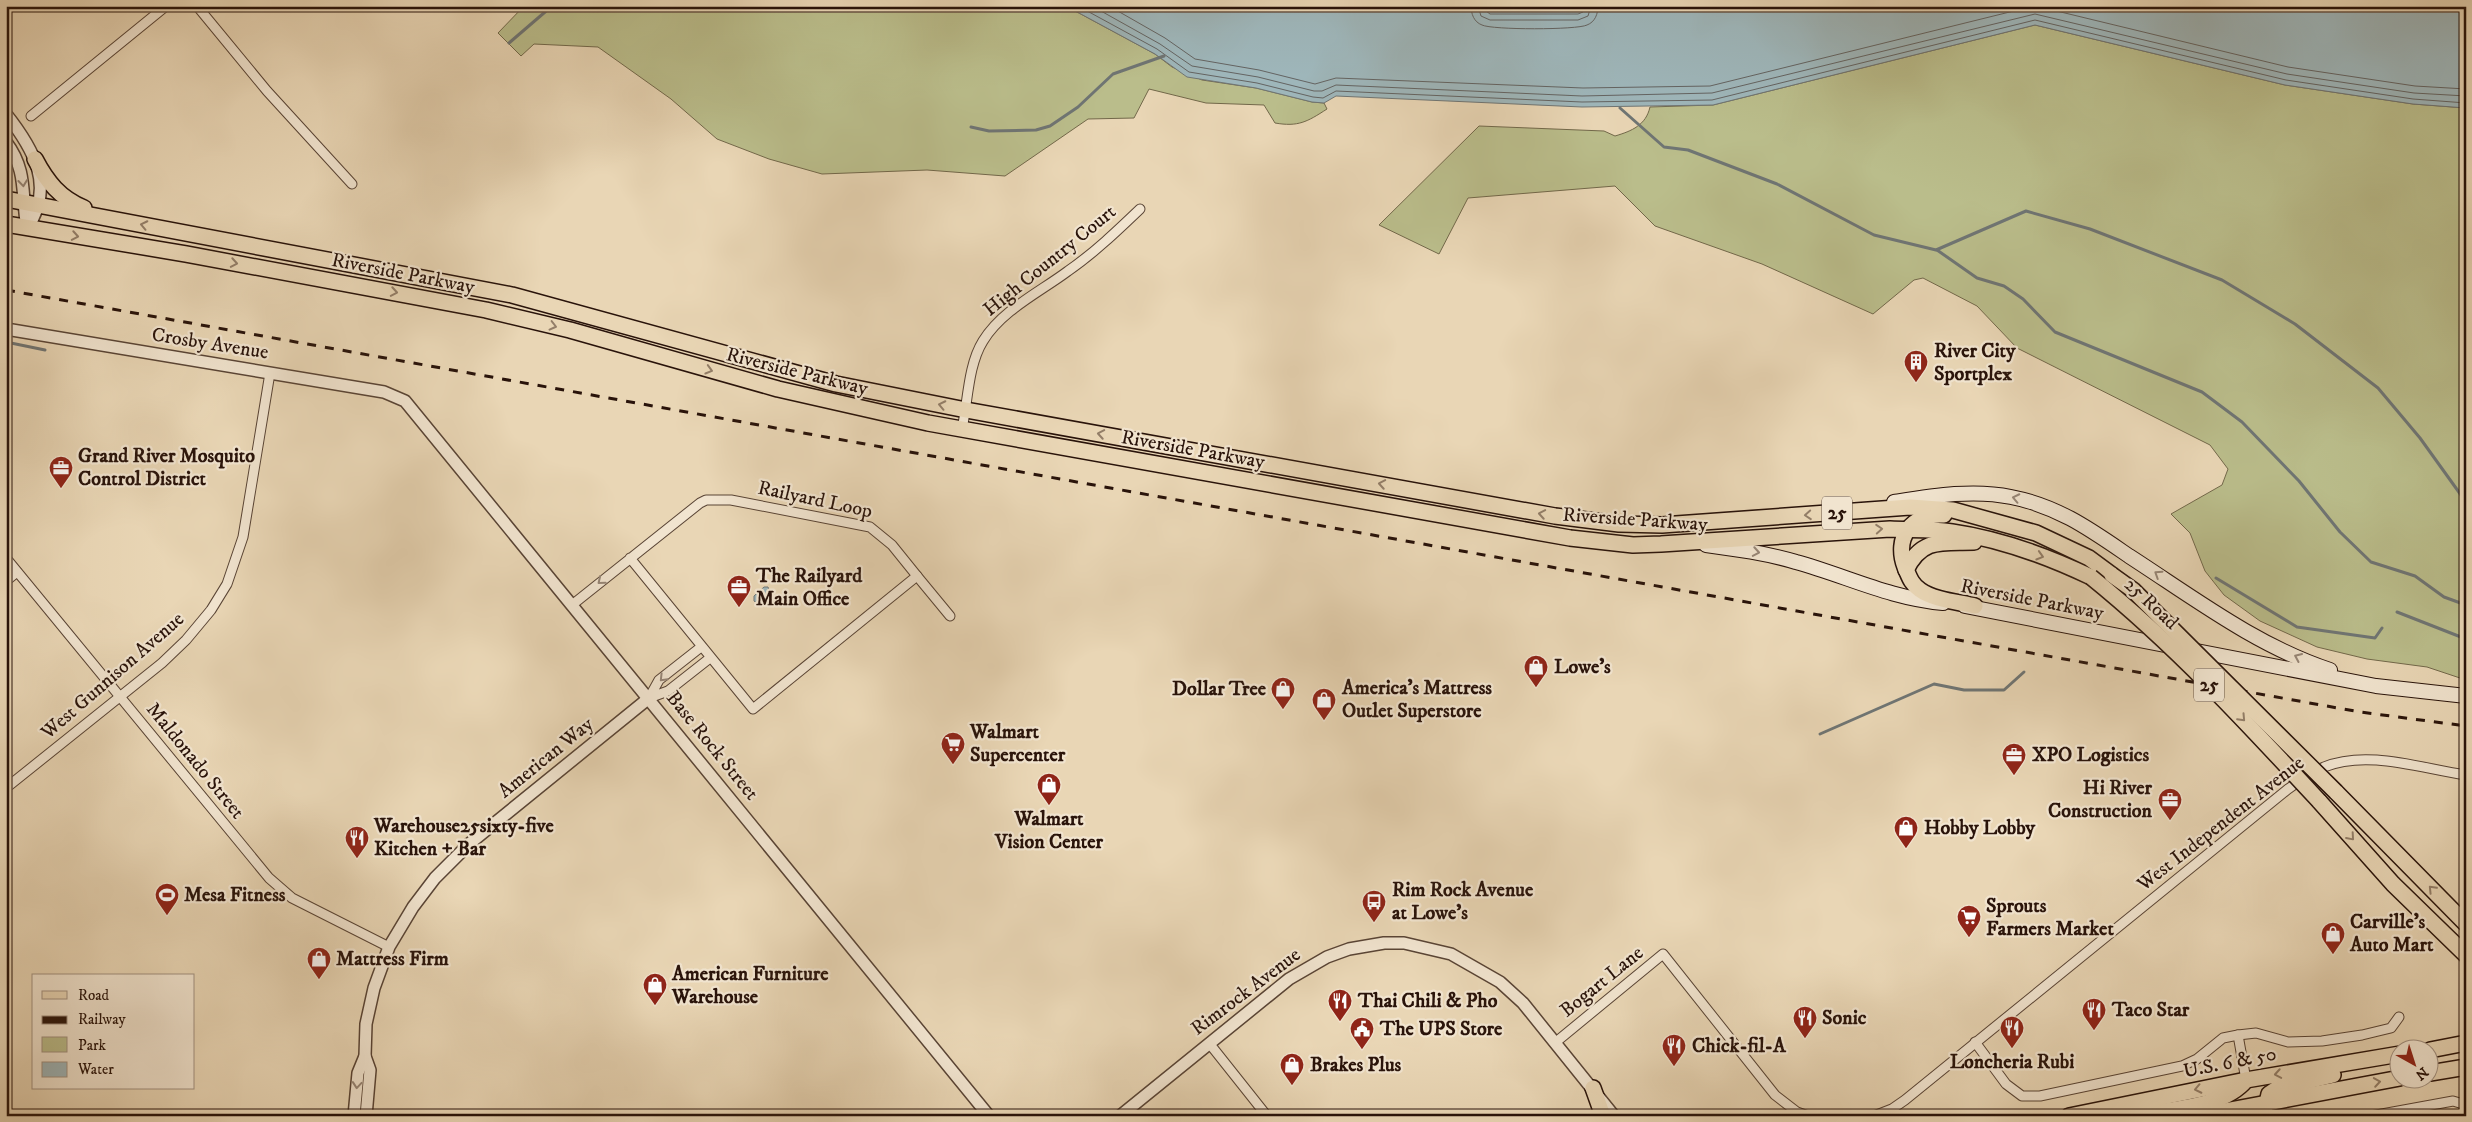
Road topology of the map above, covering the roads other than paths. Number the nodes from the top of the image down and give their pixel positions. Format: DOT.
graph roads {
  1 [pos="166,6"];
  2 [pos="198,6"];
  3 [pos="6,114"];
  4 [pos="31,116"];
  5 [pos="6,142"];
  6 [pos="35,159"];
  7 [pos="352,184"];
  8 [pos="6,199"];
  9 [pos="24,202"];
  10 [pos="40,205"];
  11 [pos="1140,209"];
  12 [pos="109,218"];
  13 [pos="6,224"];
  14 [pos="27,228"];
  15 [pos="6,329"];
  16 [pos="270,373"];
  17 [pos="405,401"];
  18 [pos="966,410"];
  19 [pos="962,429"];
  20 [pos="1403,488"];
  21 [pos="1400,507"];
  22 [pos="1829,514"];
  23 [pos="1978,518"];
  24 [pos="1695,522"];
  25 [pos="1907,530"];
  26 [pos="1690,543"];
  27 [pos="2005,545"];
  28 [pos="6,558"];
  29 [pos="630,558"];
  30 [pos="1906,570"];
  31 [pos="17,572"];
  32 [pos="917,576"];
  33 [pos="6,581"];
  34 [pos="572,604"];
  35 [pos="1975,606"];
  36 [pos="950,616"];
  37 [pos="701,647"];
  38 [pos="710,658"];
  39 [pos="2376,686"];
  40 [pos="120,696"];
  41 [pos="2466,696"];
  42 [pos="650,698"];
  43 [pos="2466,775"];
  44 [pos="6,788"];
  45 [pos="2466,924"];
  46 [pos="389,947"];
  47 [pos="2466,956"];
  48 [pos="2399,1017"];
  49 [pos="2238,1035"];
  50 [pos="1556,1042"];
  51 [pos="1975,1042"];
  52 [pos="2466,1042"];
  53 [pos="1209,1043"];
  54 [pos="2440,1048"];
  55 [pos="2390,1055"];
  56 [pos="365,1056"];
  57 [pos="2378,1057"];
  58 [pos="2466,1067"];
  59 [pos="2440,1071"];
  60 [pos="2246,1080"];
  61 [pos="2390,1080"];
  62 [pos="1594,1088"];
  63 [pos="2466,1108"];
  64 [pos="2268,1109"];
  65 [pos="354,1116"];
  66 [pos="366,1116"];
  67 [pos="989,1116"];
  68 [pos="1120,1116"];
  69 [pos="1267,1116"];
  70 [pos="1604,1116"];
  71 [pos="1614,1116"];
  72 [pos="1808,1116"];
  73 [pos="1874,1116"];
  74 [pos="2069,1116"];
  75 [pos="2132,1116"];
  76 [pos="2198,1116"];
  77 [pos="2371,1116"];
  1 -- 4 [label="street"];
  2 -- 7 [label="street"];
  3 -- 6 [label="street"];
  5 -- 9 [label="street, one-way"];
  6 -- 10 [label="street"];
  6 -- 12 [label="main road"];
  8 -- 9 [label="main road, Riverside Parkway"];
  9 -- 10 [label="main road, Riverside Parkway"];
  9 -- 14 [label="street"];
  10 -- 12 [label="main road, Riverside Parkway"];
  10 -- 14 [label="street"];
  11 -- 18 [label="street, High Country Court"];
  18 -- 12 [label="main road, Riverside Parkway, one-way"];
  13 -- 14 [label="main road, Riverside Parkway"];
  14 -- 19 [label="main road, Riverside Parkway, one-way"];
  15 -- 16 [label="street, Crosby Avenue"];
  16 -- 17 [label="street, Crosby Avenue"];
  16 -- 40 [label="street, West Gunnison Avenue"];
  17 -- 34 [label="street, Base Rock Street"];
  18 -- 19 [label="street, High Country Court"];
  20 -- 18 [label="main road, Riverside Parkway, one-way"];
  19 -- 21 [label="main road, Riverside Parkway"];
  20 -- 21 [label="main road"];
  24 -- 20 [label="main road, Riverside Parkway, one-way"];
  21 -- 26 [label="main road, Riverside Parkway"];
  22 -- 23 [label="main road, 25 Road / 25"];
  22 -- 24 [label="main road, 25 Road / 25, one-way"];
  39 -- 22 [label="main road, Riverside Parkway, one-way"];
  23 -- 25 [label="main road"];
  45 -- 23 [label="main road, 25 Road / 25, one-way, bridge"];
  26 -- 25 [label="main road, 25 Road / 25, one-way"];
  25 -- 27 [label="main road, 25 Road / 25"];
  25 -- 30 [label="main road"];
  26 -- 35 [label="main road, Riverside Parkway, one-way"];
  27 -- 30 [label="main road"];
  27 -- 47 [label="main road, 25 Road / 25, one-way, bridge"];
  28 -- 31 [label="street, Maldonado Street"];
  29 -- 32 [label="street, Railyard Loop"];
  29 -- 34 [label="street, Railyard Loop, one-way"];
  29 -- 37 [label="street"];
  30 -- 35 [label="main road"];
  31 -- 33 [label="street"];
  31 -- 40 [label="street, Maldonado Street"];
  32 -- 36 [label="street, Railyard Loop"];
  32 -- 38 [label="street"];
  34 -- 42 [label="street, Base Rock Street"];
  35 -- 39 [label="main road, Riverside Parkway"];
  37 -- 38 [label="street"];
  37 -- 42 [label="street, one-way"];
  38 -- 42 [label="street"];
  39 -- 41 [label="main road, Riverside Parkway"];
  40 -- 44 [label="street, West Gunnison Avenue"];
  40 -- 46 [label="street, Maldonado Street"];
  42 -- 46 [label="street, American Way"];
  42 -- 67 [label="street, Base Rock Street"];
  43 -- 51 [label="street, West Independent Avenue"];
  46 -- 56 [label="street, American Way"];
  48 -- 49 [label="street"];
  49 -- 51 [label="street"];
  49 -- 60 [label="street"];
  50 -- 53 [label="street, Rimrock Avenue"];
  50 -- 62 [label="street, Rimrock Avenue"];
  50 -- 72 [label="street, Bogart Lane"];
  51 -- 73 [label="street"];
  52 -- 54 [label="main road"];
  53 -- 68 [label="street, Rimrock Avenue"];
  53 -- 69 [label="street"];
  55 -- 57 [label="main road, U.S. 6 & 50"];
  56 -- 65 [label="street, American Way, one-way"];
  56 -- 66 [label="street, American Way"];
  57 -- 60 [label="main road, U.S. 6 & 50, one-way"];
  57 -- 64 [label="main road"];
  58 -- 59 [label="main road"];
  60 -- 74 [label="main road, U.S. 6 & 50, one-way"];
  60 -- 75 [label="main road"];
  64 -- 61 [label="main road, one-way"];
  62 -- 70 [label="main road"];
  62 -- 71 [label="street, Rimrock Avenue"];
  63 -- 77 [label="street"];
  64 -- 76 [label="main road"];
}
